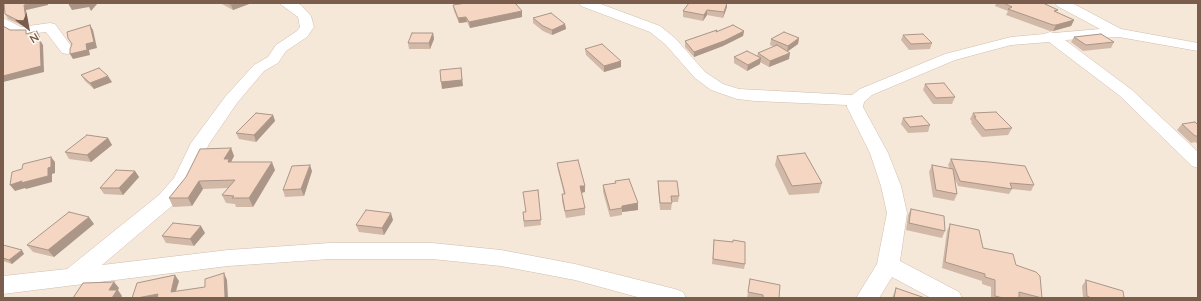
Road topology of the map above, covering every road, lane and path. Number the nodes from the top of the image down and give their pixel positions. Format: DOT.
graph roads {
  1 [pos="286,3"];
  2 [pos="586,3"];
  3 [pos="1062,3"];
  4 [pos="3,22"];
  5 [pos="1119,33"];
  6 [pos="1050,36"];
  7 [pos="1198,47"];
  8 [pos="67,50"];
  9 [pos="856,100"];
  10 [pos="1198,162"];
  11 [pos="888,265"];
  12 [pos="73,276"];
  13 [pos="3,285"];
  14 [pos="675,298"];
  15 [pos="868,298"];
  16 [pos="951,298"];
  1 -- 12 [label="street"];
  2 -- 9 [label="street"];
  3 -- 5 [label="street"];
  4 -- 8 [label="street"];
  5 -- 6 [label="street"];
  5 -- 7 [label="street"];
  6 -- 9 [label="street"];
  6 -- 10 [label="street"];
  9 -- 11 [label="street"];
  11 -- 15 [label="street"];
  11 -- 16 [label="street"];
  12 -- 13 [label="street"];
  12 -- 14 [label="street"];
}
